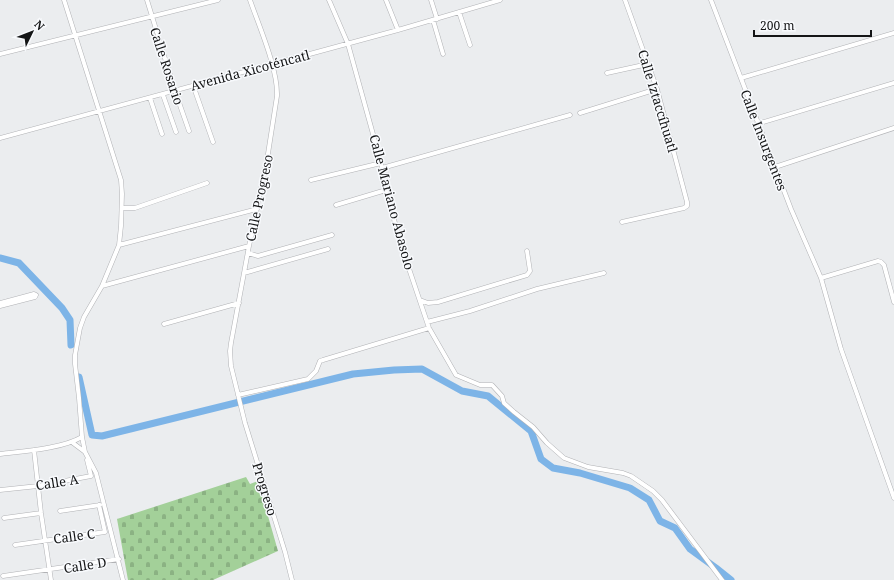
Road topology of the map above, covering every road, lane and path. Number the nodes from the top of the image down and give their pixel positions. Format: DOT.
graph roads {
  1 [pos="64,0"];
  2 [pos="147,0"];
  3 [pos="218,0"];
  4 [pos="250,0"];
  5 [pos="329,0"];
  6 [pos="386,0"];
  7 [pos="431,0"];
  8 [pos="500,0"];
  9 [pos="625,0"];
  10 [pos="711,0"];
  11 [pos="459,12"];
  12 [pos="151,16"];
  13 [pos="435,20"];
  14 [pos="398,30"];
  15 [pos="894,33"];
  16 [pos="75,34"];
  17 [pos="348,44"];
  18 [pos="470,45"];
  19 [pos="0,54"];
  20 [pos="443,54"];
  21 [pos="272,64"];
  22 [pos="648,64"];
  23 [pos="607,73"];
  24 [pos="741,78"];
  25 [pos="894,84"];
  26 [pos="193,85"];
  27 [pos="657,89"];
  28 [pos="175,91"];
  29 [pos="163,94"];
  30 [pos="150,98"];
  31 [pos="100,112"];
  32 [pos="580,113"];
  33 [pos="570,115"];
  34 [pos="757,124"];
  35 [pos="894,128"];
  36 [pos="189,131"];
  37 [pos="176,132"];
  38 [pos="162,134"];
  39 [pos="0,138"];
  40 [pos="213,142"];
  41 [pos="381,163"];
  42 [pos="775,167"];
  43 [pos="382,168"];
  44 [pos="311,180"];
  45 [pos="207,183"];
  46 [pos="386,190"];
  47 [pos="336,205"];
  48 [pos="122,208"];
  49 [pos="257,209"];
  50 [pos="622,222"];
  51 [pos="332,235"];
  52 [pos="118,245"];
  53 [pos="249,246"];
  54 [pos="328,250"];
  55 [pos="527,251"];
  56 [pos="248,253"];
  57 [pos="244,273"];
  58 [pos="604,273"];
  59 [pos="821,278"];
  60 [pos="102,286"];
  61 [pos="420,300"];
  62 [pos="894,302"];
  63 [pos="0,303"];
  64 [pos="239,303"];
  65 [pos="0,306"];
  66 [pos="427,322"];
  67 [pos="164,324"];
  68 [pos="429,328"];
  69 [pos="238,397"];
  70 [pos="82,438"];
  71 [pos="73,443"];
  72 [pos="34,450"];
  73 [pos="85,453"];
  74 [pos="0,454"];
  75 [pos="38,486"];
  76 [pos="0,490"];
  77 [pos="894,498"];
  78 [pos="104,504"];
  79 [pos="99,505"];
  80 [pos="60,510"];
  81 [pos="41,513"];
  82 [pos="4,518"];
  83 [pos="45,541"];
  84 [pos="15,545"];
  85 [pos="119,559"];
  86 [pos="50,570"];
  87 [pos="3,576"];
  88 [pos="51,580"];
  89 [pos="123,580"];
  90 [pos="292,580"];
  91 [pos="722,580"];
  1 -- 16 [label="street"];
  2 -- 12 [label="street, Calle Rosario"];
  3 -- 12 [label="street"];
  4 -- 21 [label="street, Calle Progreso"];
  5 -- 17 [label="street, Calle Mariano Abasolo"];
  6 -- 14 [label="street"];
  7 -- 13 [label="street"];
  8 -- 11 [label="street, Avenida Xicoténcatl"];
  9 -- 22 [label="street, Calle Iztaccíhuatl"];
  10 -- 24 [label="street, Calle Insurgentes"];
  11 -- 13 [label="street, Avenida Xicoténcatl"];
  11 -- 18 [label="street"];
  12 -- 16 [label="street"];
  12 -- 28 [label="street, Calle Rosario"];
  13 -- 14 [label="street, Avenida Xicoténcatl"];
  13 -- 20 [label="street"];
  14 -- 17 [label="street, Avenida Xicoténcatl"];
  15 -- 24 [label="street"];
  16 -- 19 [label="street"];
  16 -- 31 [label="street"];
  17 -- 21 [label="street, Avenida Xicoténcatl"];
  17 -- 41 [label="street, Calle Mariano Abasolo"];
  21 -- 26 [label="street, Avenida Xicoténcatl"];
  21 -- 49 [label="street, Calle Progreso"];
  22 -- 23 [label="street"];
  22 -- 27 [label="street, Calle Iztaccíhuatl"];
  24 -- 34 [label="street, Calle Insurgentes"];
  25 -- 34 [label="street"];
  26 -- 28 [label="street, Avenida Xicoténcatl"];
  26 -- 40 [label="street"];
  27 -- 32 [label="street"];
  27 -- 50 [label="street, Calle Iztaccíhuatl"];
  28 -- 29 [label="street, Avenida Xicoténcatl"];
  28 -- 36 [label="street, Calle Rosario"];
  29 -- 30 [label="street, Avenida Xicoténcatl"];
  29 -- 37 [label="street"];
  30 -- 31 [label="street, Avenida Xicoténcatl"];
  30 -- 38 [label="street"];
  31 -- 39 [label="street, Avenida Xicoténcatl"];
  31 -- 48 [label="street"];
  33 -- 43 [label="street"];
  34 -- 42 [label="street, Calle Insurgentes"];
  35 -- 42 [label="street"];
  41 -- 43 [label="street, Calle Mariano Abasolo"];
  41 -- 44 [label="street"];
  42 -- 59 [label="street, Calle Insurgentes"];
  43 -- 46 [label="street, Calle Mariano Abasolo"];
  45 -- 48 [label="street"];
  46 -- 47 [label="street"];
  46 -- 61 [label="street, Calle Mariano Abasolo"];
  48 -- 52 [label="street"];
  49 -- 52 [label="street"];
  49 -- 53 [label="street, Calle Progreso"];
  51 -- 56 [label="street"];
  52 -- 60 [label="street"];
  53 -- 56 [label="street, Calle Progreso"];
  53 -- 60 [label="street"];
  54 -- 57 [label="street"];
  55 -- 61 [label="street"];
  56 -- 57 [label="street, Calle Progreso"];
  57 -- 64 [label="street, Calle Progreso"];
  58 -- 66 [label="street"];
  59 -- 62 [label="street"];
  59 -- 77 [label="street, Calle Insurgentes"];
  60 -- 70 [label="street"];
  61 -- 66 [label="street, Calle Mariano Abasolo"];
  63 -- 65 [label="street"];
  64 -- 67 [label="street"];
  64 -- 69 [label="street, Calle Progreso"];
  66 -- 68 [label="street, Calle Mariano Abasolo"];
  68 -- 69 [label="street"];
  68 -- 91 [label="street, Calle Mariano Abasolo"];
  69 -- 90 [label="street, Progreso"];
  70 -- 71 [label="street"];
  70 -- 73 [label="street"];
  71 -- 72 [label="street"];
  71 -- 73 [label="street"];
  72 -- 74 [label="street"];
  72 -- 75 [label="street"];
  73 -- 75 [label="street, Calle A"];
  73 -- 78 [label="street"];
  75 -- 76 [label="street, Calle A"];
  75 -- 81 [label="street"];
  78 -- 79 [label="street"];
  78 -- 85 [label="street"];
  79 -- 80 [label="street"];
  79 -- 83 [label="street, Calle C"];
  81 -- 82 [label="street"];
  81 -- 83 [label="street"];
  83 -- 84 [label="street, Calle C"];
  83 -- 86 [label="street"];
  85 -- 86 [label="street, Calle D"];
  85 -- 89 [label="street"];
  86 -- 87 [label="street, Calle D"];
  86 -- 88 [label="street"];
}
